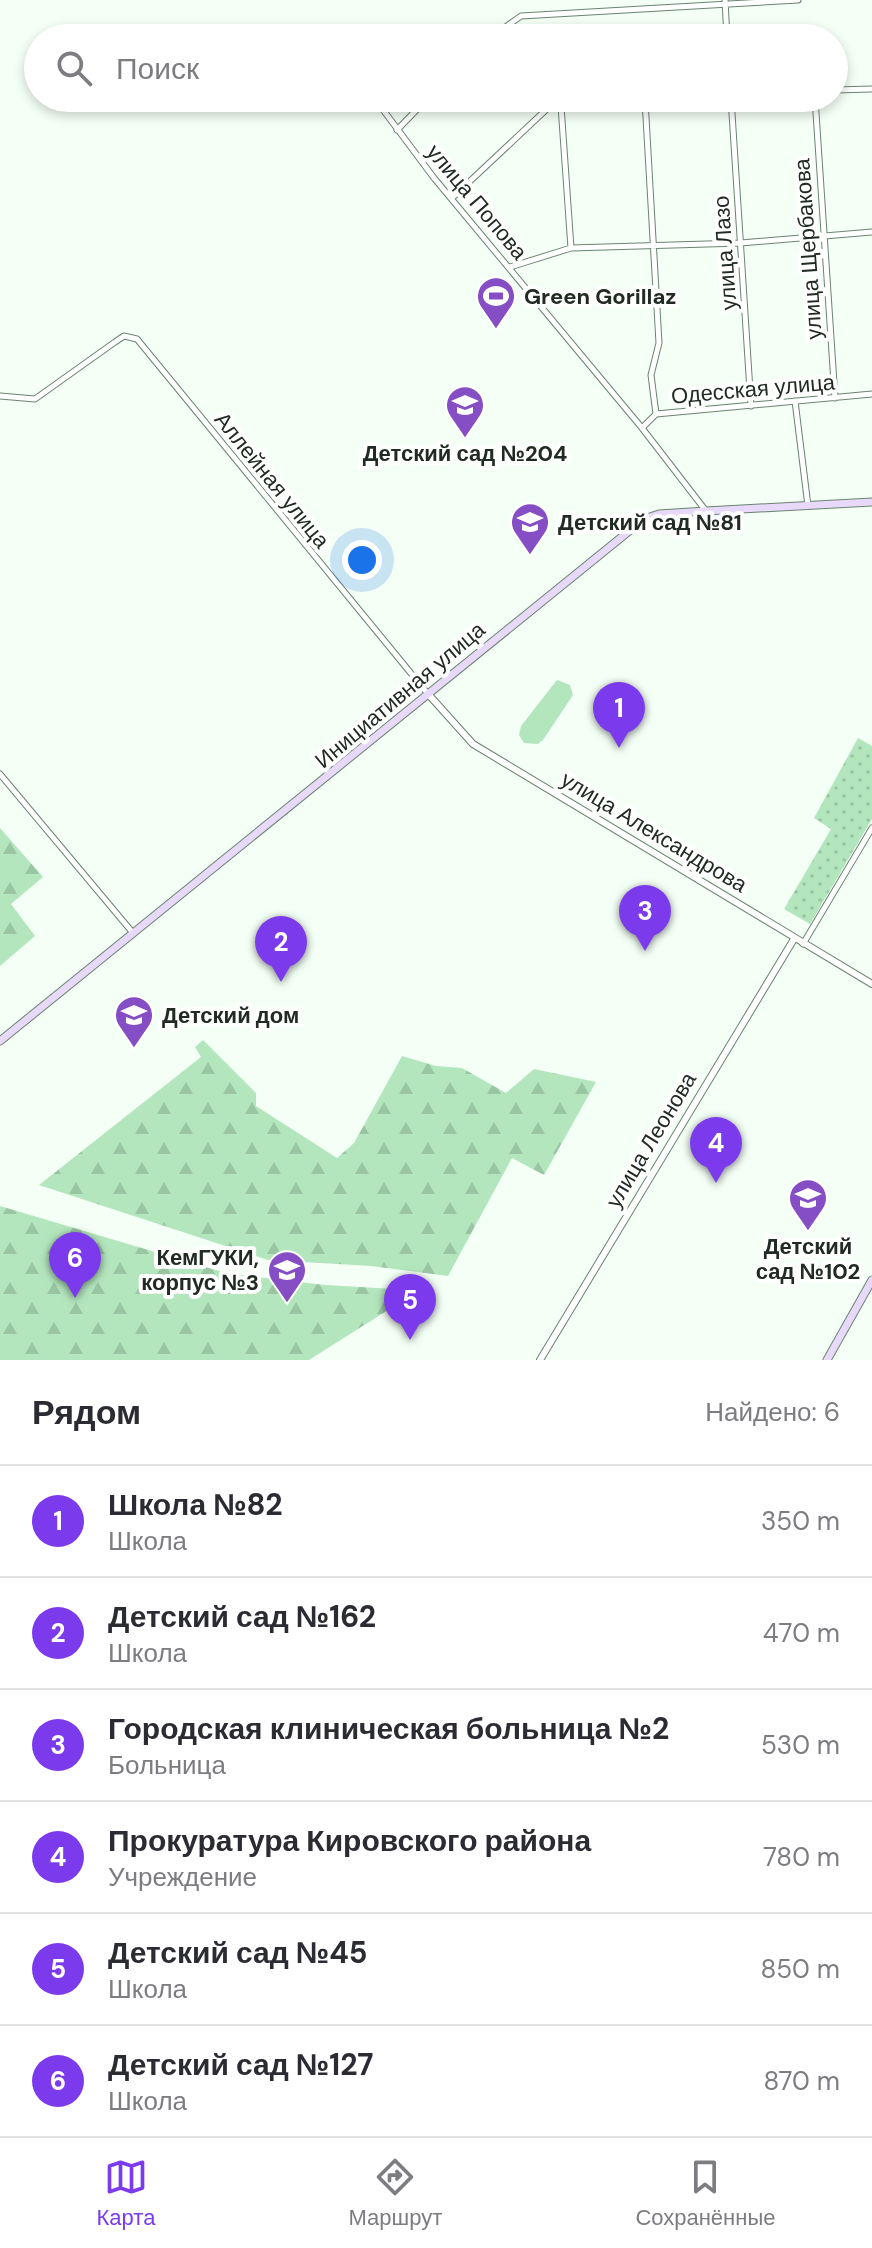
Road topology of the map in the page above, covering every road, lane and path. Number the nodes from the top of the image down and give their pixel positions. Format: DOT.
graph roads {
  1 [pos="798,0"];
  2 [pos="725,2"];
  3 [pos="510,24"];
  4 [pos="726,24"];
  5 [pos="872,89"];
  6 [pos="848,90"];
  7 [pos="384,112"];
  8 [pos="414,112"];
  9 [pos="542,112"];
  10 [pos="561,112"];
  11 [pos="646,112"];
  12 [pos="732,112"];
  13 [pos="816,112"];
  14 [pos="397,130"];
  15 [pos="452,198"];
  16 [pos="872,232"];
  17 [pos="822,234"];
  18 [pos="653,243"];
  19 [pos="741,243"];
  20 [pos="571,248"];
  21 [pos="510,267"];
  22 [pos="872,394"];
  23 [pos="0,396"];
  24 [pos="835,398"];
  25 [pos="795,401"];
  26 [pos="751,406"];
  27 [pos="656,414"];
  28 [pos="642,428"];
  29 [pos="872,502"];
  30 [pos="808,506"];
  31 [pos="706,511"];
  32 [pos="429,695"];
  33 [pos="0,774"];
  34 [pos="872,828"];
  35 [pos="133,933"];
  36 [pos="794,939"];
  37 [pos="803,944"];
  38 [pos="872,984"];
  39 [pos="0,1041"];
  40 [pos="872,1280"];
  41 [pos="540,1360"];
  42 [pos="827,1360"];
  1 -- 2 [label="street"];
  2 -- 3 [label="street"];
  2 -- 4 [label="street"];
  5 -- 6 [label="street"];
  7 -- 14 [label="street, улица Попова"];
  8 -- 14 [label="street"];
  9 -- 15 [label="street"];
  10 -- 20 [label="street"];
  11 -- 18 [label="street"];
  12 -- 19 [label="street, улица Лазо"];
  13 -- 17 [label="street, улица Щербакова"];
  14 -- 15 [label="street, улица Попова"];
  15 -- 21 [label="street, улица Попова"];
  16 -- 17 [label="street"];
  17 -- 19 [label="street"];
  17 -- 24 [label="street, улица Щербакова"];
  18 -- 19 [label="street"];
  18 -- 20 [label="street"];
  18 -- 27 [label="street"];
  19 -- 26 [label="street, улица Лазо"];
  20 -- 21 [label="street"];
  21 -- 28 [label="street, улица Попова"];
  22 -- 24 [label="street, Одесская улица"];
  23 -- 32 [label="street, Аллейная улица"];
  24 -- 25 [label="street, Одесская улица"];
  25 -- 26 [label="street, Одесская улица"];
  25 -- 30 [label="street"];
  26 -- 27 [label="street, Одесская улица"];
  27 -- 28 [label="street, Одесская улица"];
  28 -- 31 [label="street, улица Попова"];
  29 -- 30 [label="main road, Инициативная улица"];
  30 -- 31 [label="main road, Инициативная улица"];
  31 -- 32 [label="main road, Инициативная улица"];
  32 -- 35 [label="main road, Инициативная улица"];
  32 -- 36 [label="street, улица Александрова"];
  33 -- 35 [label="street"];
  34 -- 37 [label="street"];
  35 -- 39 [label="main road, Инициативная улица"];
  36 -- 37 [label="street, улица Александрова"];
  36 -- 41 [label="street, улица Леонова"];
  37 -- 38 [label="street, улица Александрова"];
  40 -- 42 [label="main road"];
}
